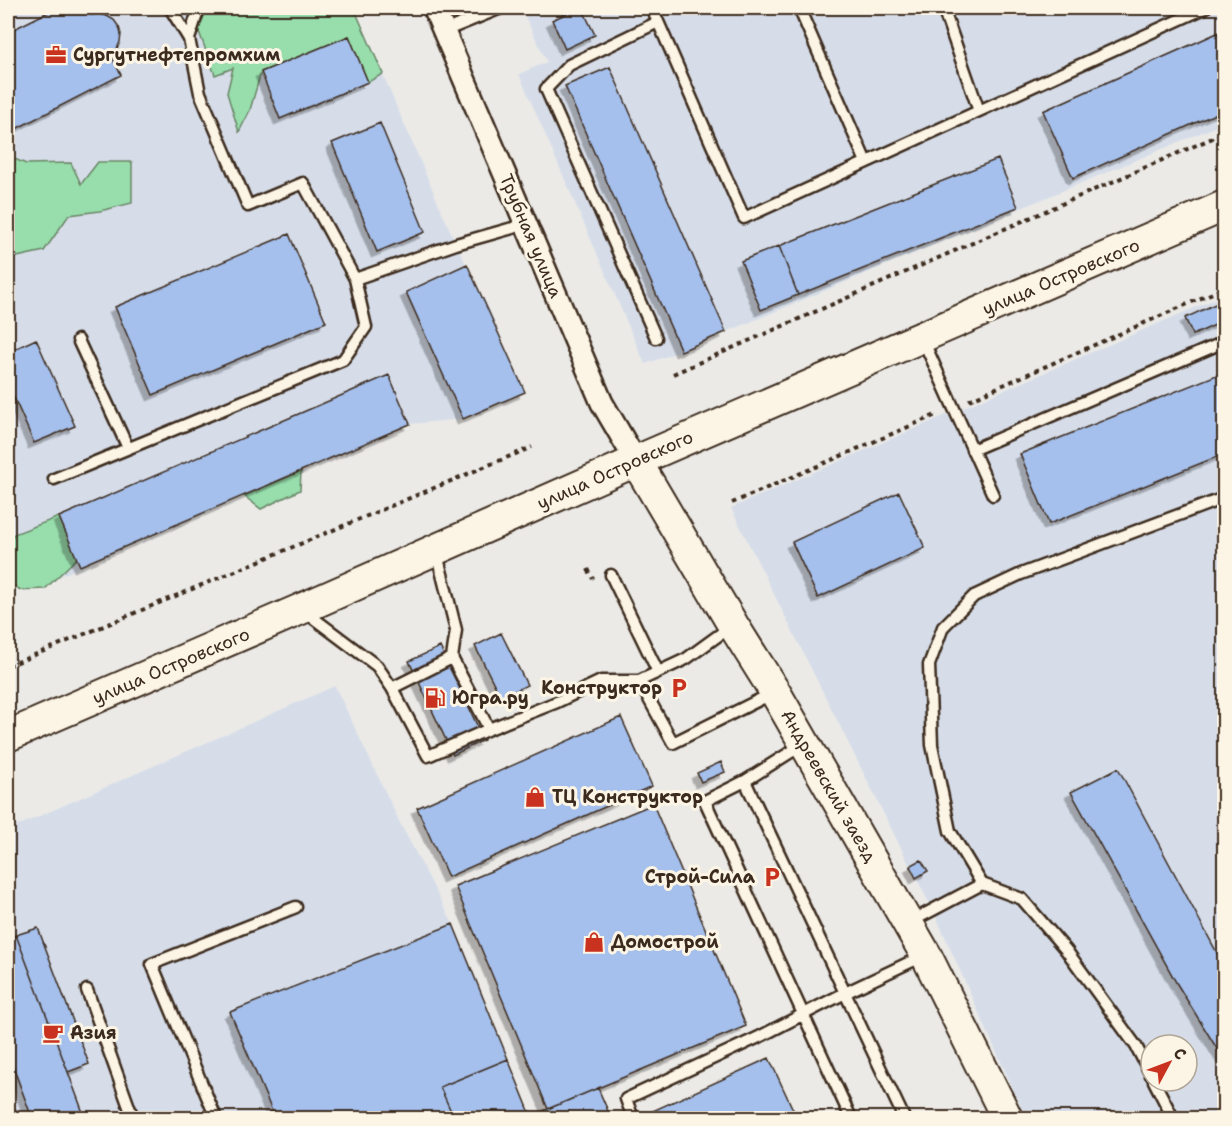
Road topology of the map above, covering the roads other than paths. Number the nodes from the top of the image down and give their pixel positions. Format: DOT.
graph roads {
  1 [pos="170,8"];
  2 [pos="199,8"];
  3 [pos="435,8"];
  4 [pos="501,8"];
  5 [pos="652,8"];
  6 [pos="799,8"];
  7 [pos="943,8"];
  8 [pos="1205,8"];
  9 [pos="658,22"];
  10 [pos="444,31"];
  11 [pos="189,39"];
  12 [pos="979,111"];
  13 [pos="866,162"];
  14 [pos="1221,211"];
  15 [pos="527,224"];
  16 [pos="355,279"];
  17 [pos="921,337"];
  18 [pos="656,338"];
  19 [pos="78,340"];
  20 [pos="1224,342"];
  21 [pos="128,448"];
  22 [pos="972,450"];
  23 [pos="636,461"];
  24 [pos="54,479"];
  25 [pos="993,495"];
  26 [pos="1224,498"];
  27 [pos="436,549"];
  28 [pos="611,575"];
  29 [pos="301,609"];
  30 [pos="733,625"];
  31 [pos="452,658"];
  32 [pos="658,672"];
  33 [pos="639,681"];
  34 [pos="392,688"];
  35 [pos="775,692"];
  36 [pos="489,729"];
  37 [pos="8,736"];
  38 [pos="805,743"];
  39 [pos="745,781"];
  40 [pos="982,884"];
  41 [pos="296,907"];
  42 [pos="908,923"];
  43 [pos="926,955"];
  44 [pos="87,990"];
  45 [pos="845,993"];
  46 [pos="803,1014"];
  47 [pos="1139,1053"];
  48 [pos="1160,1093"];
  49 [pos="133,1119"];
  50 [pos="216,1119"];
  51 [pos="633,1119"];
  52 [pos="851,1119"];
  53 [pos="904,1119"];
  54 [pos="1007,1119"];
  55 [pos="1173,1119"];
  1 -- 11 [label="lane"];
  2 -- 11 [label="lane"];
  3 -- 10 [label="street, Трубная улица"];
  4 -- 10 [label="lane"];
  5 -- 9 [label="lane"];
  6 -- 13 [label="lane"];
  7 -- 12 [label="lane"];
  8 -- 12 [label="lane"];
  9 -- 13 [label="lane"];
  9 -- 18 [label="lane"];
  10 -- 15 [label="street, Трубная улица"];
  11 -- 16 [label="lane"];
  12 -- 13 [label="lane"];
  14 -- 17 [label="main road, улица Островского"];
  15 -- 16 [label="lane"];
  15 -- 23 [label="street, Трубная улица"];
  16 -- 21 [label="lane"];
  17 -- 22 [label="lane"];
  17 -- 23 [label="main road, улица Островского"];
  19 -- 21 [label="lane"];
  20 -- 22 [label="lane"];
  21 -- 24 [label="lane"];
  22 -- 25 [label="lane"];
  23 -- 27 [label="main road, улица Островского"];
  23 -- 30 [label="main road, Андреевский заезд"];
  26 -- 40 [label="lane"];
  27 -- 29 [label="main road, улица Островского"];
  27 -- 31 [label="lane"];
  28 -- 32 [label="lane"];
  29 -- 34 [label="lane"];
  29 -- 37 [label="main road, улица Островского"];
  30 -- 32 [label="lane"];
  30 -- 35 [label="main road, Андреевский заезд"];
  31 -- 34 [label="lane"];
  31 -- 36 [label="lane"];
  32 -- 33 [label="lane"];
  33 -- 35 [label="lane"];
  33 -- 36 [label="lane"];
  34 -- 36 [label="lane"];
  35 -- 38 [label="main road, Андреевский заезд"];
  38 -- 39 [label="lane"];
  38 -- 42 [label="main road, Андреевский заезд"];
  39 -- 45 [label="lane"];
  39 -- 46 [label="lane"];
  40 -- 42 [label="lane"];
  40 -- 47 [label="lane"];
  41 -- 50 [label="lane"];
  42 -- 43 [label="main road, Андреевский заезд"];
  43 -- 45 [label="lane"];
  43 -- 54 [label="main road, Андреевский заезд"];
  44 -- 49 [label="lane"];
  45 -- 46 [label="lane"];
  45 -- 53 [label="lane"];
  46 -- 51 [label="lane"];
  46 -- 52 [label="lane"];
  48 -- 55 [label="lane"];
}
